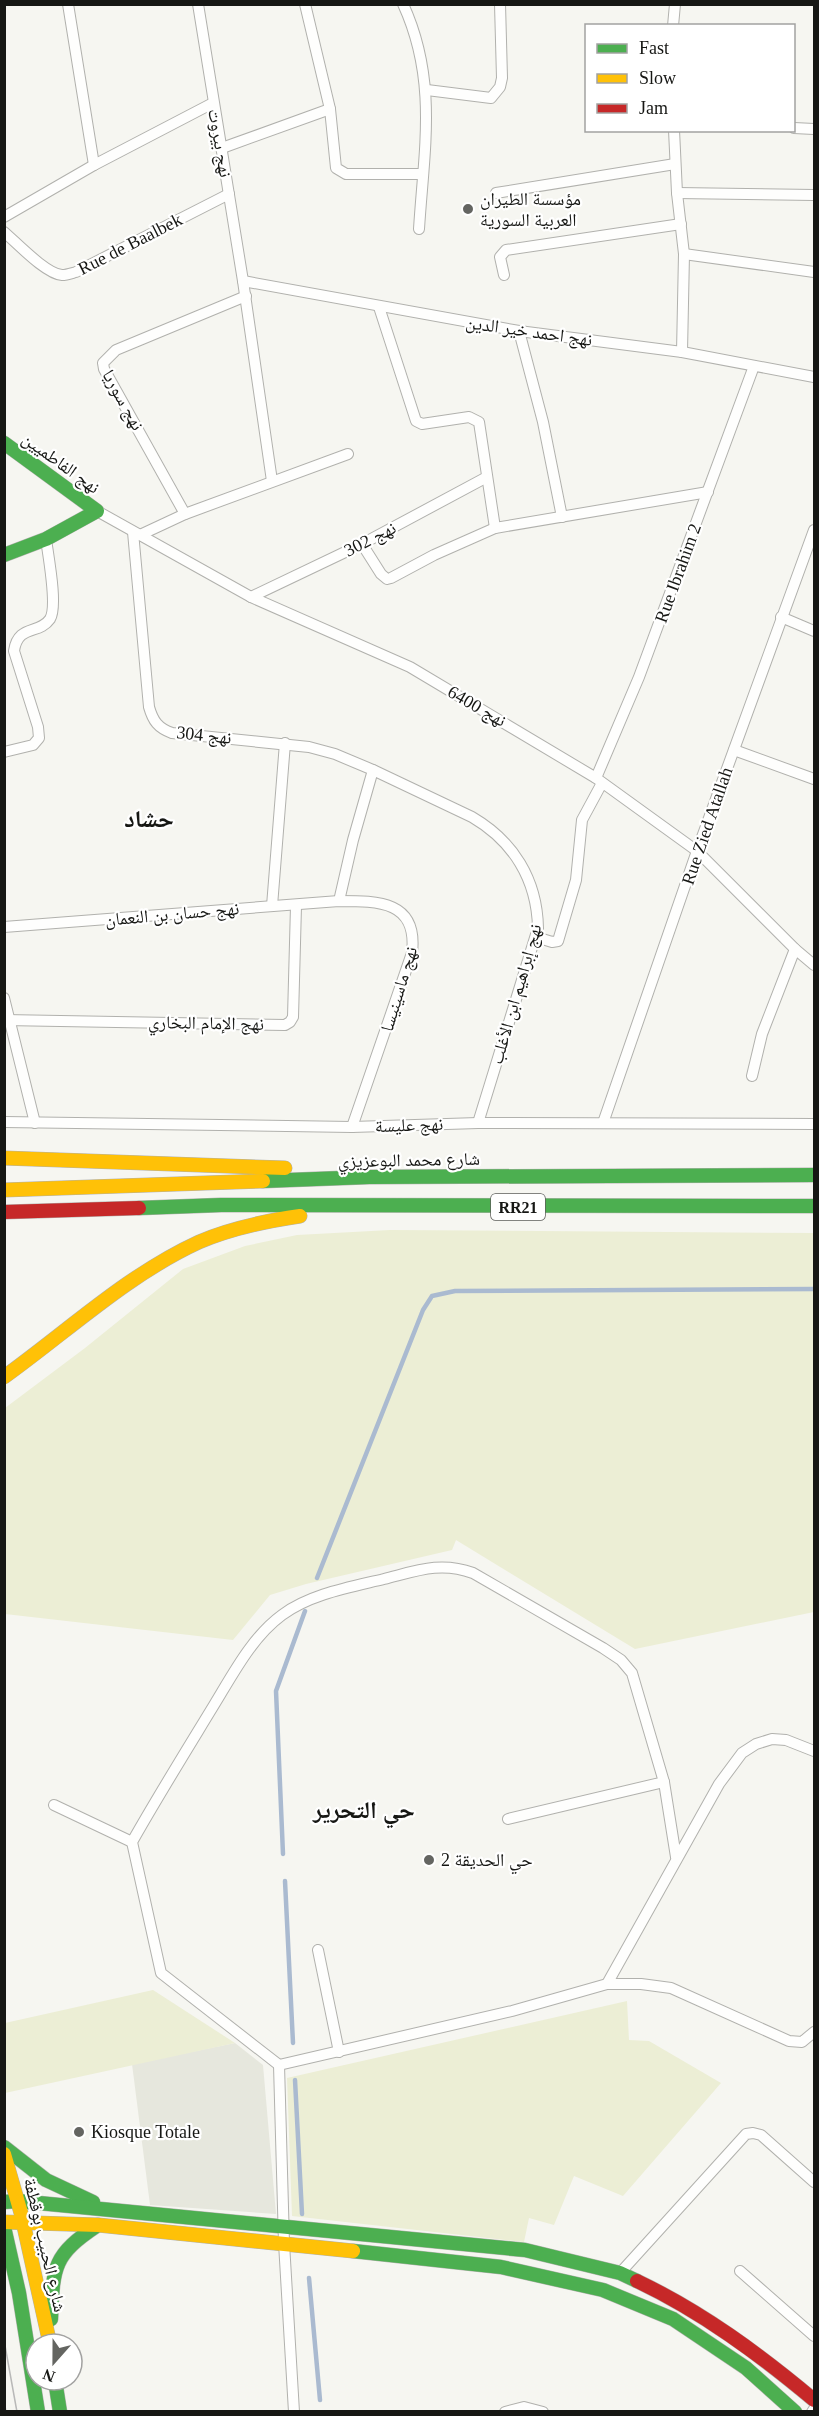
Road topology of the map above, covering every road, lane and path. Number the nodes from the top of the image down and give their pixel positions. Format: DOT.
graph roads {
  1 [pos="68,4"];
  2 [pos="198,4"];
  3 [pos="305,4"];
  4 [pos="403,4"];
  5 [pos="500,4"];
  6 [pos="675,4"];
  7 [pos="673,24"];
  8 [pos="427,90"];
  9 [pos="213,103"];
  10 [pos="330,109"];
  11 [pos="795,128"];
  12 [pos="814,129"];
  13 [pos="674,132"];
  14 [pos="222,148"];
  15 [pos="675,164"];
  16 [pos="94,165"];
  17 [pos="422,174"];
  18 [pos="496,193"];
  19 [pos="677,193"];
  20 [pos="229,194"];
  21 [pos="814,195"];
  22 [pos="4,217"];
  23 [pos="681,224"];
  24 [pos="419,229"];
  25 [pos="4,232"];
  26 [pos="684,254"];
  27 [pos="814,273"];
  28 [pos="504,275"];
  29 [pos="243,281"];
  30 [pos="246,296"];
  31 [pos="379,307"];
  32 [pos="519,331"];
  33 [pos="682,352"];
  34 [pos="754,366"];
  35 [pos="814,377"];
  36 [pos="4,443"];
  37 [pos="348,454"];
  38 [pos="487,477"];
  39 [pos="272,481"];
  40 [pos="708,492"];
  41 [pos="97,511"];
  42 [pos="185,514"];
  43 [pos="562,517"];
  44 [pos="495,528"];
  45 [pos="814,530"];
  46 [pos="136,533"];
  47 [pos="46,539"];
  48 [pos="362,544"];
  49 [pos="4,555"];
  50 [pos="250,597"];
  51 [pos="781,617"];
  52 [pos="814,631"];
  53 [pos="285,743"];
  54 [pos="734,750"];
  55 [pos="4,752"];
  56 [pos="373,770"];
  57 [pos="814,779"];
  58 [pos="599,781"];
  59 [pos="697,851"];
  60 [pos="339,901"];
  61 [pos="272,906"];
  62 [pos="296,906"];
  63 [pos="4,927"];
  64 [pos="536,937"];
  65 [pos="795,949"];
  66 [pos="814,965"];
  67 [pos="4,998"];
  68 [pos="8,1020"];
  69 [pos="752,1076"];
  70 [pos="4,1122"];
  71 [pos="478,1122"];
  72 [pos="35,1123"];
  73 [pos="603,1123"];
  74 [pos="814,1124"];
  75 [pos="352,1127"];
  76 [pos="4,1158"];
  77 [pos="814,1175"];
  78 [pos="369,1177"];
  79 [pos="4,1190"];
  80 [pos="814,1206"];
  81 [pos="366,1207"];
  82 [pos="4,1212"];
  83 [pos="4,1377"];
  84 [pos="814,1751"];
  85 [pos="664,1782"];
  86 [pos="54,1805"];
  87 [pos="507,1819"];
  88 [pos="132,1842"];
  89 [pos="676,1857"];
  90 [pos="318,1950"];
  91 [pos="607,1984"];
  92 [pos="814,2032"];
  93 [pos="339,2052"];
  94 [pos="279,2065"];
  95 [pos="4,2147"];
  96 [pos="4,2154"];
  97 [pos="814,2182"];
  98 [pos="11,2201"];
  99 [pos="113,2210"];
  100 [pos="23,2222"];
  101 [pos="4,2224"];
  102 [pos="98,2225"];
  103 [pos="284,2226"];
  104 [pos="284,2243"];
  105 [pos="740,2271"];
  106 [pos="620,2273"];
  107 [pos="47,2332"];
  108 [pos="50,2332"];
  109 [pos="814,2336"];
  110 [pos="58,2392"];
  111 [pos="814,2400"];
  112 [pos="38,2412"];
  113 [pos="60,2412"];
  114 [pos="294,2412"];
  115 [pos="505,2412"];
  116 [pos="543,2412"];
  117 [pos="795,2412"];
  1 -- 16 [label="street"];
  2 -- 9 [label="street, نهج بيروت"];
  3 -- 10 [label="street"];
  4 -- 8 [label="street"];
  5 -- 8 [label="street"];
  6 -- 7 [label="street"];
  8 -- 17 [label="street"];
  9 -- 14 [label="street, نهج بيروت"];
  9 -- 16 [label="street"];
  10 -- 14 [label="street"];
  10 -- 17 [label="street"];
  11 -- 12 [label="street"];
  13 -- 15 [label="street"];
  14 -- 20 [label="street, نهج بيروت"];
  15 -- 18 [label="street"];
  15 -- 19 [label="street"];
  16 -- 22 [label="street"];
  17 -- 24 [label="street"];
  19 -- 21 [label="street"];
  19 -- 23 [label="street"];
  20 -- 25 [label="street, Rue de Baalbek"];
  20 -- 29 [label="street, نهج بيروت"];
  23 -- 26 [label="street"];
  23 -- 28 [label="street"];
  26 -- 27 [label="street"];
  26 -- 33 [label="street"];
  29 -- 30 [label="street, نهج بيروت"];
  29 -- 31 [label="street, نهج احمد خير الدين"];
  30 -- 39 [label="street, نهج بيروت"];
  30 -- 42 [label="street, نهج سوريا"];
  31 -- 32 [label="street, نهج احمد خير الدين"];
  31 -- 38 [label="street"];
  32 -- 33 [label="street, نهج احمد خير الدين"];
  32 -- 43 [label="street"];
  33 -- 34 [label="street, نهج احمد خير الدين"];
  34 -- 35 [label="street, نهج احمد خير الدين"];
  34 -- 40 [label="street, Rue Ibrahim 2"];
  36 -- 41 [label="main road, نهج الفاطميين"];
  37 -- 39 [label="street"];
  38 -- 44 [label="street"];
  38 -- 48 [label="street, نهج 302"];
  39 -- 42 [label="street"];
  40 -- 43 [label="street"];
  40 -- 58 [label="street, Rue Ibrahim 2"];
  41 -- 46 [label="street, نهج 6400"];
  41 -- 47 [label="main road"];
  42 -- 46 [label="street"];
  43 -- 44 [label="street"];
  44 -- 48 [label="street"];
  45 -- 51 [label="street, Rue Zied Atallah"];
  46 -- 50 [label="street, نهج 6400"];
  46 -- 53 [label="street, نهج 304"];
  47 -- 49 [label="main road"];
  47 -- 55 [label="street"];
  48 -- 50 [label="street, نهج 302"];
  50 -- 58 [label="street, نهج 6400"];
  51 -- 52 [label="street"];
  51 -- 54 [label="street, Rue Zied Atallah"];
  53 -- 56 [label="street, نهج 304"];
  53 -- 61 [label="street"];
  54 -- 57 [label="street"];
  54 -- 59 [label="street, Rue Zied Atallah"];
  56 -- 60 [label="street"];
  56 -- 64 [label="street, نهج إبراهيم ابن الأغلب"];
  58 -- 59 [label="street, نهج 6400"];
  58 -- 64 [label="street, Rue Ibrahim 2"];
  59 -- 65 [label="street, نهج 6400"];
  59 -- 73 [label="street, Rue Zied Atallah"];
  60 -- 62 [label="street, نهج حسان بن النعمان"];
  60 -- 75 [label="street, نهج ماسينيسا"];
  61 -- 62 [label="street, نهج حسان بن النعمان"];
  61 -- 63 [label="street, نهج حسان بن النعمان"];
  62 -- 68 [label="street, نهج الإمام البخاري"];
  64 -- 71 [label="street, نهج إبراهيم ابن الأغلب"];
  65 -- 66 [label="street, نهج 6400"];
  65 -- 69 [label="street"];
  67 -- 68 [label="street"];
  68 -- 72 [label="street"];
  70 -- 72 [label="street, نهج عليسة"];
  71 -- 73 [label="street, نهج عليسة"];
  71 -- 75 [label="street, نهج عليسة"];
  72 -- 75 [label="street, نهج عليسة"];
  73 -- 74 [label="street, نهج عليسة"];
  76 -- 78 [label="main road"];
  77 -- 78 [label="main road, شارع محمد البوعزيزي / RR21"];
  78 -- 79 [label="main road, شارع محمد البوعزيزي / RR21"];
  80 -- 81 [label="main road, RR21"];
  81 -- 82 [label="main road, RR21"];
  81 -- 83 [label="main road"];
  84 -- 89 [label="street"];
  85 -- 87 [label="street"];
  85 -- 88 [label="street"];
  85 -- 89 [label="street"];
  86 -- 88 [label="street"];
  88 -- 94 [label="street"];
  89 -- 91 [label="street"];
  90 -- 93 [label="street"];
  91 -- 92 [label="street"];
  91 -- 93 [label="street"];
  93 -- 94 [label="street"];
  94 -- 103 [label="street"];
  95 -- 99 [label="main road"];
  96 -- 98 [label="main road, شارع الحبيب بوقطفة"];
  97 -- 106 [label="street"];
  98 -- 99 [label="main road"];
  98 -- 100 [label="main road, شارع الحبيب بوقطفة"];
  99 -- 103 [label="main road"];
  100 -- 101 [label="main road"];
  100 -- 102 [label="main road"];
  100 -- 107 [label="main road, شارع الحبيب بوقطفة"];
  101 -- 112 [label="main road, شارع الحبيب بوقطفة"];
  102 -- 104 [label="main road"];
  102 -- 108 [label="main road"];
  103 -- 104 [label="street"];
  103 -- 106 [label="main road"];
  104 -- 114 [label="street"];
  104 -- 117 [label="main road"];
  105 -- 109 [label="street"];
  106 -- 111 [label="main road"];
  110 -- 113 [label="main road"];
  115 -- 116 [label="street"];
}
